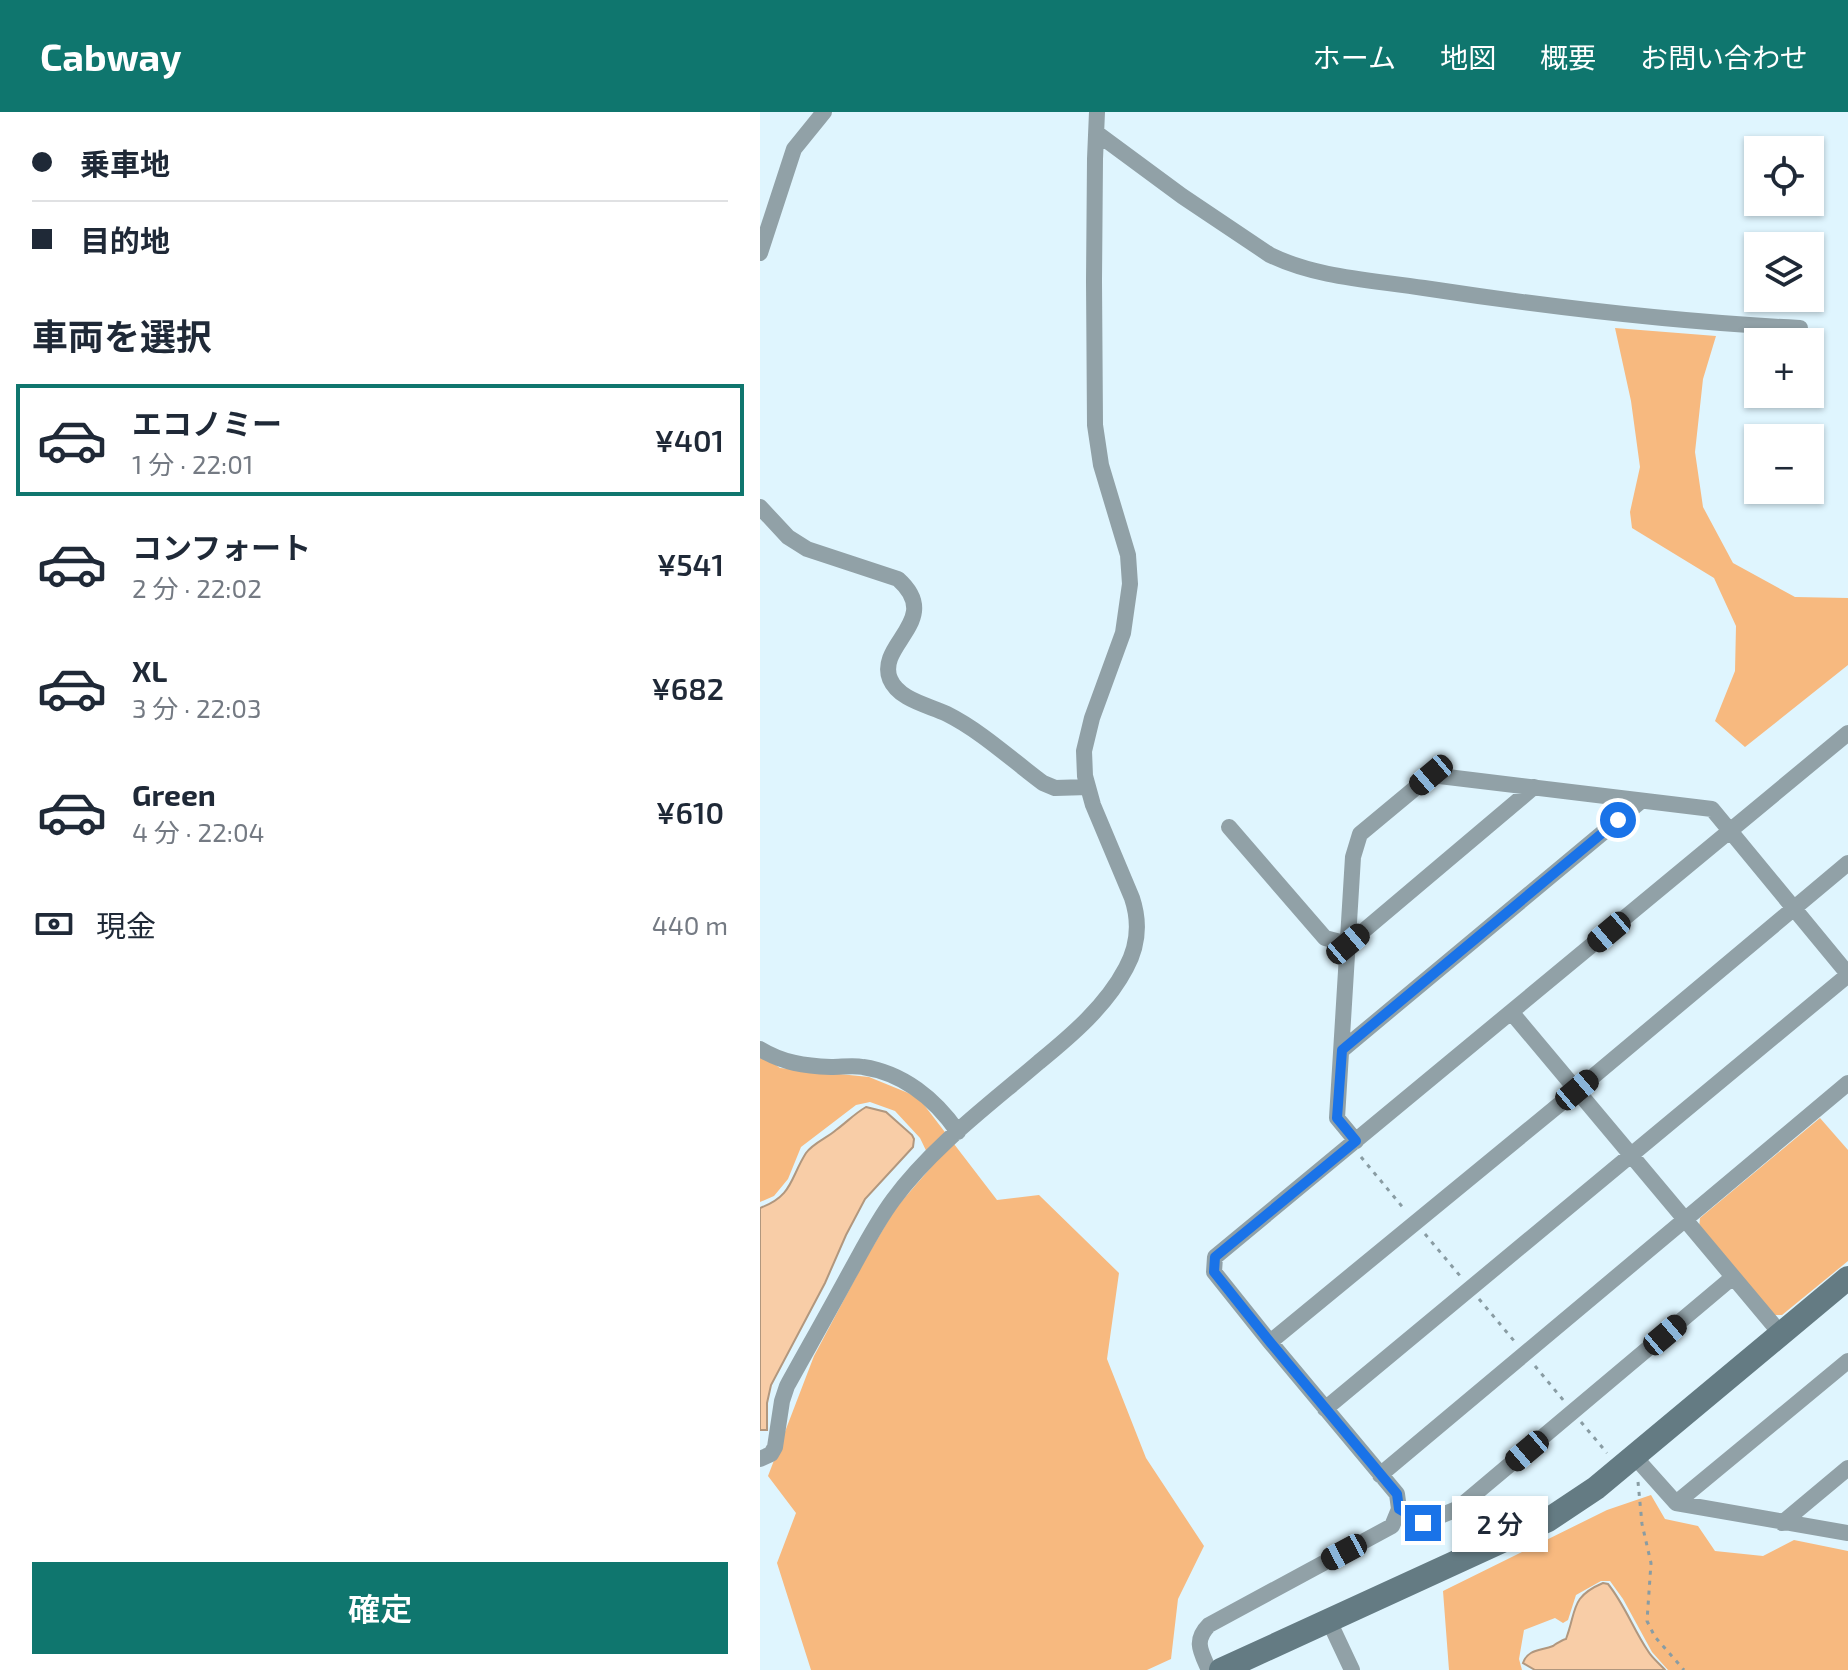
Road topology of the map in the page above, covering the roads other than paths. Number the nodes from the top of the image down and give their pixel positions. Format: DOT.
graph roads {
  1 [pos="824,112"];
  2 [pos="1097,112"];
  3 [pos="1098,134"];
  4 [pos="760,253"];
  5 [pos="1800,328"];
  6 [pos="760,507"];
  7 [pos="1848,733"];
  8 [pos="1088,787"];
  9 [pos="1534,787"];
  10 [pos="1641,801"];
  11 [pos="1229,827"];
  12 [pos="1730,830"];
  13 [pos="1848,863"];
  14 [pos="1794,908"];
  15 [pos="1348,944"];
  16 [pos="1848,974"];
  17 [pos="1512,1013"];
  18 [pos="760,1049"];
  19 [pos="1342,1050"];
  20 [pos="1848,1083"];
  21 [pos="1577,1090"];
  22 [pos="958,1132"];
  23 [pos="1354,1143"];
  24 [pos="1631,1155"];
  25 [pos="1685,1220"];
  26 [pos="1733,1277"];
  27 [pos="1848,1278"];
  28 [pos="1781,1334"];
  29 [pos="1270,1342"];
  30 [pos="1848,1361"];
  31 [pos="1325,1409"];
  32 [pos="760,1459"];
  33 [pos="1628,1462"];
  34 [pos="1848,1468"];
  35 [pos="1380,1475"];
  36 [pos="1676,1503"];
  37 [pos="1399,1509"];
  38 [pos="1782,1523"];
  39 [pos="1848,1533"];
  40 [pos="1329,1621"];
  41 [pos="1209,1670"];
  42 [pos="1221,1670"];
  43 [pos="1352,1670"];
  1 -- 4 [label="street"];
  2 -- 3 [label="street"];
  3 -- 5 [label="street"];
  3 -- 8 [label="street"];
  6 -- 8 [label="street"];
  7 -- 12 [label="street"];
  8 -- 22 [label="street"];
  9 -- 10 [label="street"];
  9 -- 15 [label="street"];
  9 -- 15 [label="street"];
  10 -- 12 [label="street"];
  10 -- 19 [label="street"];
  11 -- 15 [label="street"];
  12 -- 14 [label="street"];
  12 -- 17 [label="street"];
  13 -- 14 [label="street"];
  14 -- 16 [label="street"];
  14 -- 21 [label="street"];
  15 -- 19 [label="street"];
  16 -- 24 [label="street"];
  17 -- 21 [label="street"];
  17 -- 23 [label="street"];
  18 -- 22 [label="street"];
  19 -- 23 [label="street"];
  20 -- 25 [label="street"];
  21 -- 24 [label="street"];
  21 -- 29 [label="street"];
  22 -- 32 [label="street"];
  23 -- 29 [label="street"];
  24 -- 25 [label="street"];
  24 -- 31 [label="street"];
  25 -- 26 [label="street"];
  25 -- 35 [label="street"];
  26 -- 28 [label="street"];
  26 -- 37 [label="street"];
  27 -- 28 [label="street"];
  28 -- 33 [label="street"];
  29 -- 31 [label="street"];
  30 -- 36 [label="street"];
  31 -- 35 [label="street"];
  33 -- 36 [label="street"];
  33 -- 40 [label="street"];
  34 -- 38 [label="street"];
  35 -- 37 [label="street"];
  36 -- 38 [label="street"];
  37 -- 41 [label="street"];
  38 -- 39 [label="street"];
  40 -- 42 [label="street"];
  40 -- 43 [label="street"];
}
